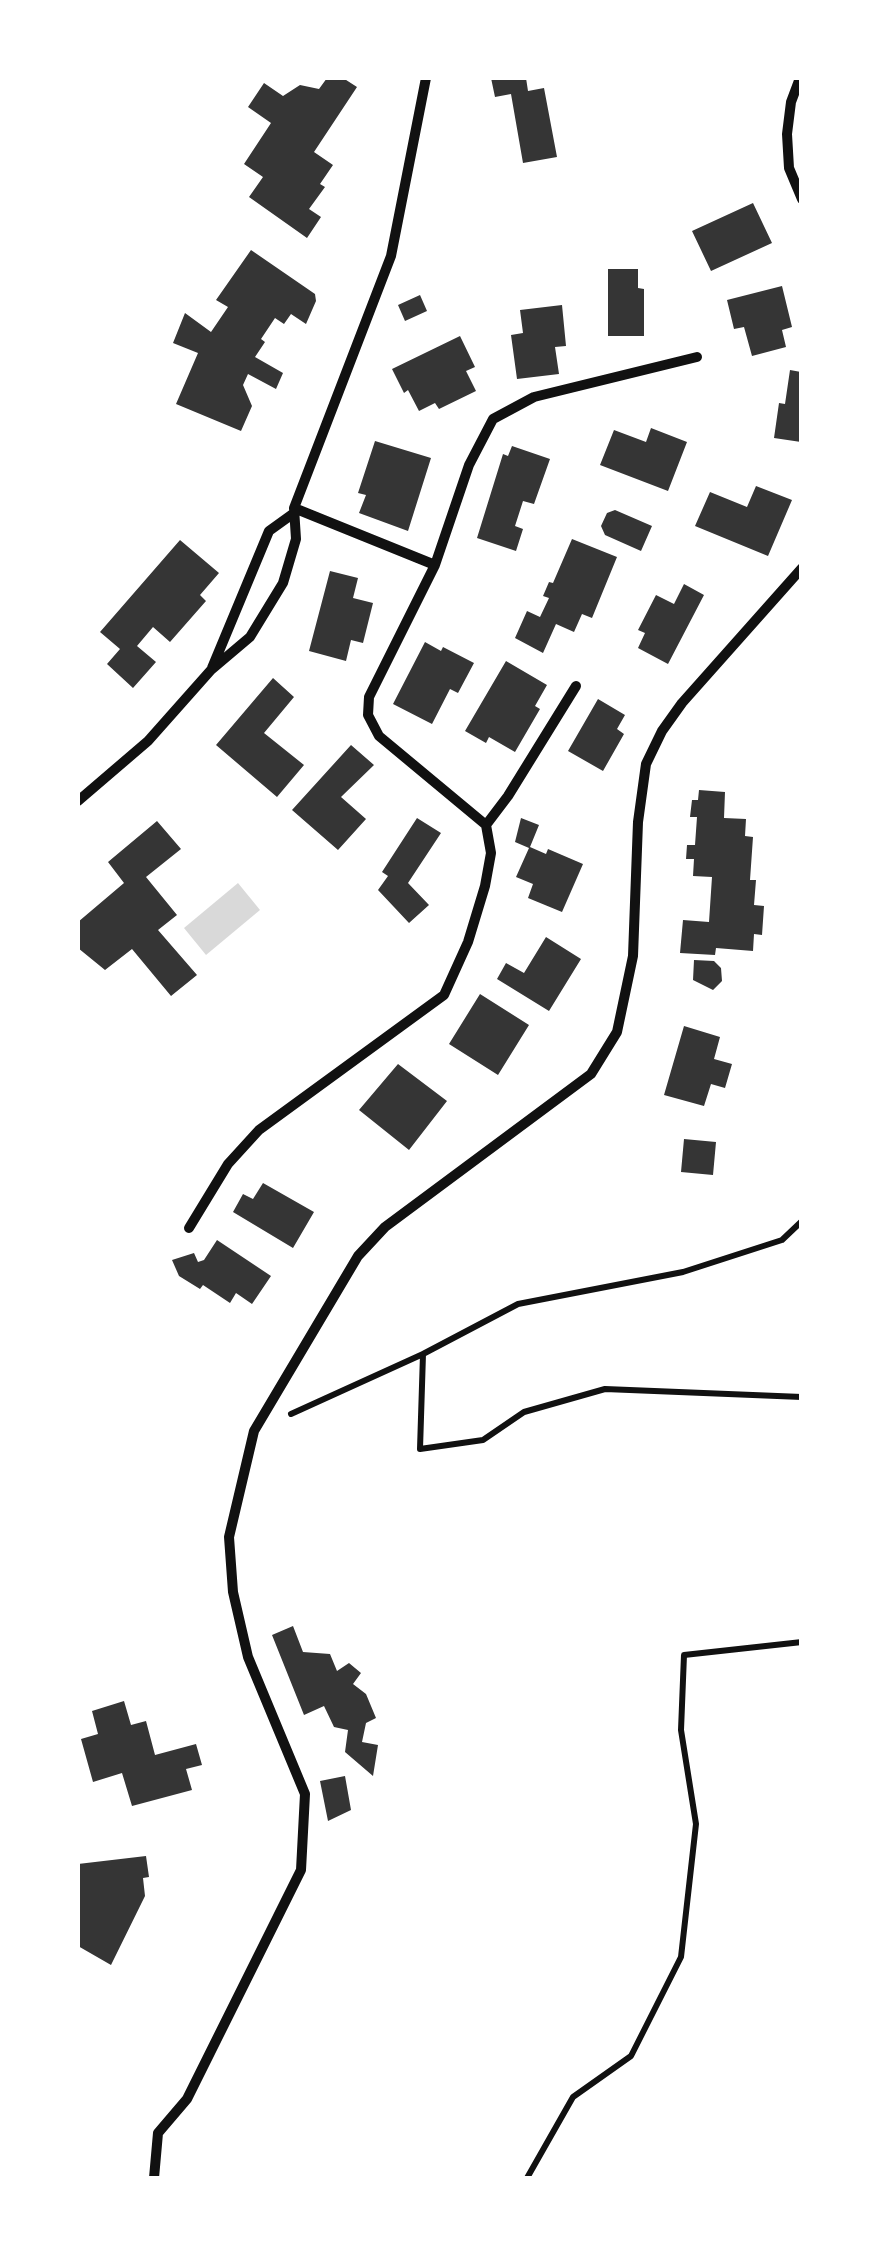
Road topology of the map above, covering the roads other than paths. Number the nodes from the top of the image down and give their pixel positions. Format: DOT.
graph roads {
  1 [pos="426,78"];
  2 [pos="800,78"];
  3 [pos="802,199"];
  4 [pos="697,357"];
  5 [pos="294,511"];
  6 [pos="435,565"];
  7 [pos="802,568"];
  8 [pos="212,670"];
  9 [pos="576,686"];
  10 [pos="78,801"];
  11 [pos="486,825"];
  12 [pos="189,1228"];
  13 [pos="154,2178"];
  1 -- 5 [label="street"];
  2 -- 3 [label="street"];
  4 -- 6 [label="street"];
  5 -- 6 [label="street"];
  5 -- 8 [label="street"];
  5 -- 8 [label="street"];
  6 -- 11 [label="street"];
  7 -- 13 [label="street"];
  8 -- 10 [label="street"];
  9 -- 11 [label="street"];
  11 -- 12 [label="street"];
}
